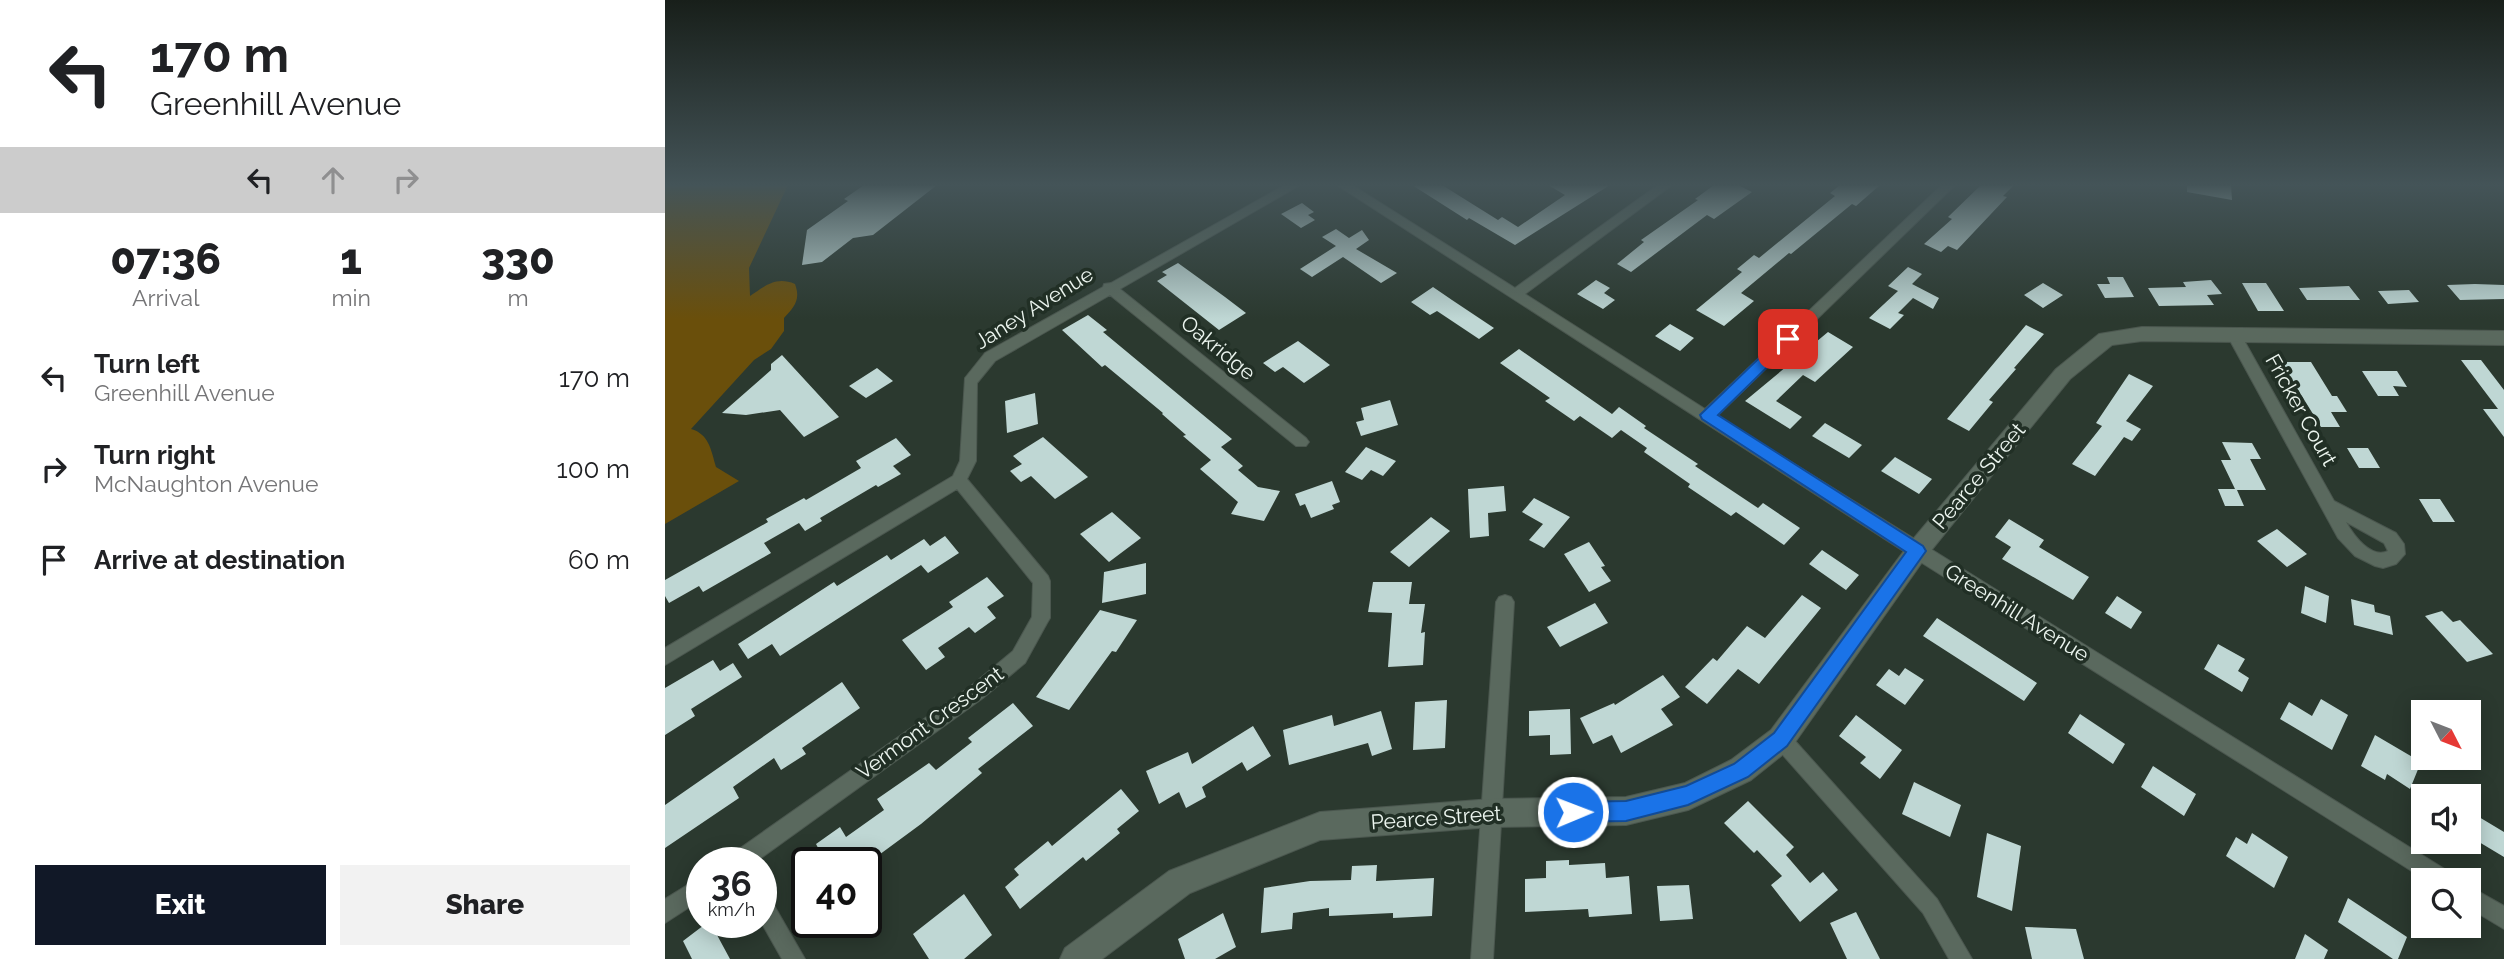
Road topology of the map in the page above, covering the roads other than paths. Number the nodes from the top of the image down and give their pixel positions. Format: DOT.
graph roads {
  1 [pos="1213,230"];
  2 [pos="1415,230"];
  3 [pos="1604,230"];
  4 [pos="1902,230"];
  5 [pos="1109,287"];
  6 [pos="1516,293"];
  7 [pos="2234,335"];
  8 [pos="2504,338"];
  9 [pos="1708,415"];
  10 [pos="1301,442"];
  11 [pos="958,480"];
  12 [pos="2331,506"];
  13 [pos="1917,551"];
  14 [pos="1505,602"];
  15 [pos="665,657"];
  16 [pos="1781,739"];
  17 [pos="1492,813"];
  18 [pos="759,847"];
  19 [pos="2425,868"];
  20 [pos="686,897"];
  21 [pos="2481,904"];
  22 [pos="665,912"];
  23 [pos="2504,918"];
  24 [pos="777,930"];
  25 [pos="794,959"];
  26 [pos="1076,959"];
  27 [pos="1482,959"];
  28 [pos="1961,959"];
  1 -- 5 [label="street, Janey Avenue"];
  2 -- 6 [label="street, Greenhill Avenue"];
  3 -- 6 [label="street"];
  4 -- 9 [label="street"];
  5 -- 10 [label="street, Oakridge"];
  5 -- 11 [label="street, Janey Avenue"];
  6 -- 9 [label="street, Greenhill Avenue"];
  7 -- 8 [label="street, Pearce Street"];
  7 -- 12 [label="street, Fricker Court"];
  7 -- 13 [label="street, Pearce Street"];
  9 -- 13 [label="street, Greenhill Avenue"];
  11 -- 15 [label="street"];
  11 -- 18 [label="street, Vermont Crescent"];
  13 -- 16 [label="street, Pearce Street"];
  13 -- 19 [label="street, Greenhill Avenue"];
  14 -- 17 [label="street"];
  16 -- 17 [label="street, Pearce Street"];
  16 -- 28 [label="street"];
  17 -- 26 [label="street, Pearce Street"];
  17 -- 27 [label="street"];
  20 -- 22 [label="street"];
  21 -- 23 [label="street"];
  24 -- 25 [label="street"];
}
